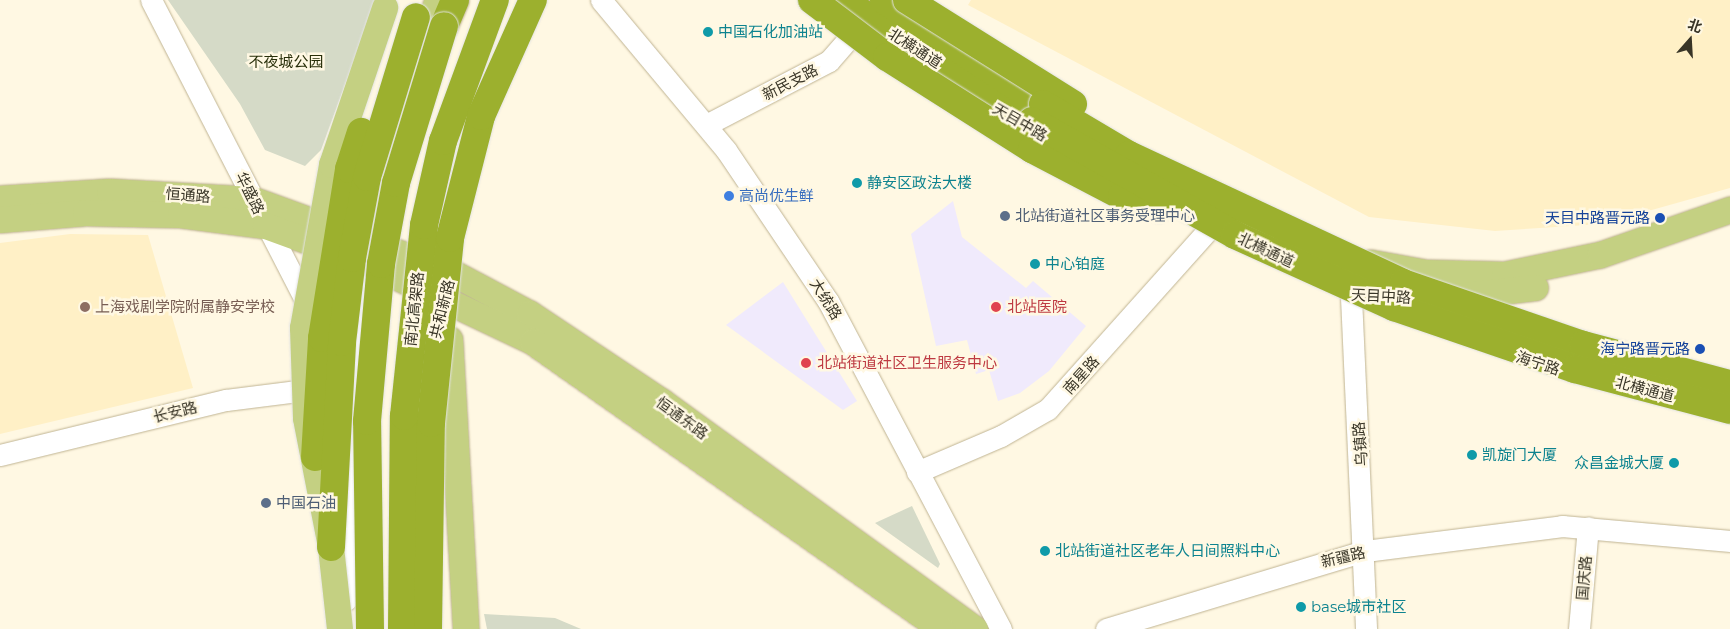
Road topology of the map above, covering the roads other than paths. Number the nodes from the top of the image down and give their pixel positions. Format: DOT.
graph roads {
  1 [pos="151,0"];
  2 [pos="388,0"];
  3 [pos="404,0"];
  4 [pos="422,0"];
  5 [pos="438,0"];
  6 [pos="455,0"];
  7 [pos="495,0"];
  8 [pos="524,0"];
  9 [pos="533,0"];
  10 [pos="601,0"];
  11 [pos="812,0"];
  12 [pos="832,0"];
  13 [pos="842,0"];
  14 [pos="884,0"];
  15 [pos="892,0"];
  16 [pos="907,0"];
  17 [pos="862,22"];
  18 [pos="706,125"];
  19 [pos="0,199"];
  20 [pos="253,200"];
  21 [pos="1730,210"];
  22 [pos="0,220"];
  23 [pos="1239,224"];
  24 [pos="266,226"];
  25 [pos="1209,229"];
  26 [pos="1730,229"];
  27 [pos="369,251"];
  28 [pos="1351,259"];
  29 [pos="451,272"];
  30 [pos="1349,296"];
  31 [pos="1472,298"];
  32 [pos="447,299"];
  33 [pos="1730,373"];
  34 [pos="352,384"];
  35 [pos="1730,384"];
  36 [pos="1730,410"];
  37 [pos="1730,418"];
  38 [pos="0,454"];
  39 [pos="315,457"];
  40 [pos="917,472"];
  41 [pos="1588,527"];
  42 [pos="1730,541"];
  43 [pos="332,547"];
  44 [pos="1365,551"];
  45 [pos="340,629"];
  46 [pos="346,629"];
  47 [pos="370,629"];
  48 [pos="402,629"];
  49 [pos="422,629"];
  50 [pos="428,629"];
  51 [pos="466,629"];
  52 [pos="941,629"];
  53 [pos="975,629"];
  54 [pos="1001,629"];
  55 [pos="1106,629"];
  56 [pos="1366,629"];
  57 [pos="1579,629"];
  1 -- 20 [label="street, 华盛路"];
  2 -- 39 [label="main road, bridge"];
  3 -- 39 [label="highway, bridge"];
  4 -- 43 [label="highway, bridge"];
  5 -- 27 [label="main road"];
  6 -- 47 [label="highway, bridge"];
  7 -- 48 [label="highway, 南北高架路, bridge"];
  8 -- 29 [label="main road, 共和新路"];
  9 -- 50 [label="highway, bridge"];
  10 -- 18 [label="street, 大统路"];
  11 -- 23 [label="highway, bridge"];
  12 -- 17 [label="main road, 天目中路"];
  13 -- 23 [label="highway, 北横通道, bridge"];
  14 -- 23 [label="highway, 北横通道, bridge"];
  15 -- 28 [label="main road, 天目中路"];
  16 -- 23 [label="highway, bridge"];
  17 -- 18 [label="street, 新民支路"];
  17 -- 25 [label="main road, 天目中路"];
  18 -- 40 [label="street, 大统路"];
  19 -- 20 [label="main road, 恒通路"];
  20 -- 24 [label="street, 华盛路"];
  20 -- 27 [label="main road, 恒通路"];
  21 -- 28 [label="main road, 天目中路"];
  22 -- 24 [label="main road, 恒通路"];
  23 -- 35 [label="highway, 北横通道, bridge"];
  23 -- 36 [label="highway, 北横通道, bridge"];
  24 -- 27 [label="main road, 恒通路"];
  24 -- 34 [label="street, 华盛路"];
  25 -- 30 [label="main road, 天目中路"];
  25 -- 40 [label="street, 南星路"];
  26 -- 31 [label="main road, 天目中路"];
  27 -- 29 [label="main road, 恒通东路"];
  27 -- 32 [label="main road, 恒通东路"];
  27 -- 34 [label="street"];
  28 -- 30 [label="street, 乌镇路"];
  28 -- 31 [label="main road"];
  29 -- 32 [label="main road, 共和新路"];
  29 -- 53 [label="main road, 恒通东路"];
  30 -- 31 [label="main road, 天目中路"];
  30 -- 37 [label="main road, 海宁路"];
  30 -- 44 [label="street, 乌镇路"];
  31 -- 33 [label="main road"];
  32 -- 49 [label="street, 共和新路"];
  32 -- 51 [label="main road, 共和新路"];
  32 -- 52 [label="main road, 恒通东路"];
  34 -- 38 [label="street, 长安路"];
  34 -- 46 [label="street"];
  39 -- 43 [label="main road, bridge"];
  40 -- 54 [label="street, 大统路"];
  41 -- 42 [label="street, 新疆路"];
  41 -- 44 [label="street, 新疆路"];
  41 -- 57 [label="street, 国庆路"];
  43 -- 45 [label="main road, bridge"];
  44 -- 55 [label="street, 新疆路"];
  44 -- 56 [label="street, 乌镇路"];
}
